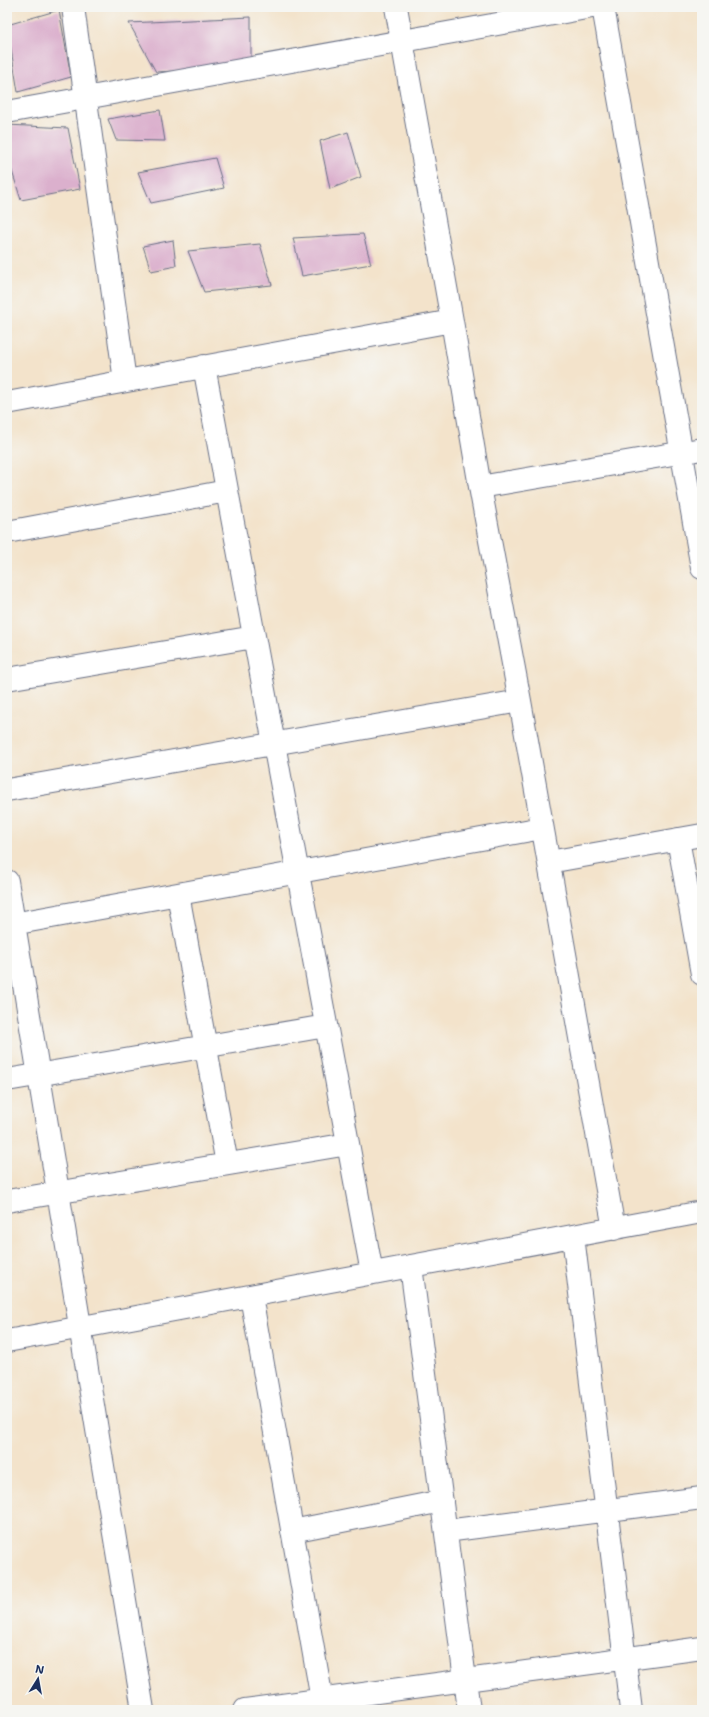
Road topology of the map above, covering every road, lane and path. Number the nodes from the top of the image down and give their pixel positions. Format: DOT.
graph roads {
  1 [pos="73,7"];
  2 [pos="396,7"];
  3 [pos="592,7"];
  4 [pos="603,7"];
  5 [pos="538,12"];
  6 [pos="402,41"];
  7 [pos="86,98"];
  8 [pos="7,112"];
  9 [pos="452,321"];
  10 [pos="204,366"];
  11 [pos="125,381"];
  12 [pos="7,403"];
  13 [pos="692,451"];
  14 [pos="480,487"];
  15 [pos="227,491"];
  16 [pos="7,532"];
  17 [pos="702,568"];
  18 [pos="254,637"];
  19 [pos="7,679"];
  20 [pos="520,701"];
  21 [pos="274,744"];
  22 [pos="7,790"];
  23 [pos="542,828"];
  24 [pos="702,835"];
  25 [pos="678,839"];
  26 [pos="548,862"];
  27 [pos="298,873"];
  28 [pos="7,881"];
  29 [pos="178,894"];
  30 [pos="10,924"];
  31 [pos="702,974"];
  32 [pos="326,1026"];
  33 [pos="205,1046"];
  34 [pos="39,1075"];
  35 [pos="7,1080"];
  36 [pos="348,1144"];
  37 [pos="227,1164"];
  38 [pos="58,1193"];
  39 [pos="7,1201"];
  40 [pos="702,1212"];
  41 [pos="614,1229"];
  42 [pos="573,1236"];
  43 [pos="411,1266"];
  44 [pos="372,1273"];
  45 [pos="251,1296"];
  46 [pos="80,1328"];
  47 [pos="7,1341"];
  48 [pos="702,1498"];
  49 [pos="442,1502"];
  50 [pos="607,1510"];
  51 [pos="292,1530"];
  52 [pos="446,1531"];
  53 [pos="702,1648"];
  54 [pos="625,1658"];
  55 [pos="465,1680"];
  56 [pos="322,1700"];
  57 [pos="143,1710"];
  58 [pos="245,1710"];
  59 [pos="469,1710"];
  60 [pos="631,1710"];
  1 -- 7 [label="street"];
  2 -- 6 [label="street"];
  3 -- 5 [label="street"];
  4 -- 13 [label="street"];
  5 -- 6 [label="street"];
  6 -- 7 [label="street"];
  6 -- 9 [label="street"];
  7 -- 8 [label="street"];
  7 -- 11 [label="street"];
  9 -- 10 [label="street"];
  9 -- 14 [label="street"];
  10 -- 11 [label="street"];
  10 -- 15 [label="street"];
  11 -- 12 [label="street"];
  13 -- 14 [label="street"];
  13 -- 17 [label="street"];
  14 -- 20 [label="street"];
  15 -- 16 [label="street"];
  15 -- 18 [label="street"];
  18 -- 19 [label="street"];
  18 -- 21 [label="street"];
  20 -- 21 [label="street"];
  20 -- 23 [label="street"];
  21 -- 22 [label="street"];
  21 -- 27 [label="street"];
  23 -- 26 [label="street"];
  23 -- 27 [label="street"];
  24 -- 25 [label="street"];
  25 -- 26 [label="street"];
  25 -- 31 [label="street"];
  26 -- 41 [label="street"];
  27 -- 29 [label="street"];
  27 -- 32 [label="street"];
  28 -- 30 [label="street"];
  29 -- 30 [label="street"];
  29 -- 33 [label="street"];
  30 -- 34 [label="street"];
  32 -- 33 [label="street"];
  32 -- 36 [label="street"];
  33 -- 34 [label="street"];
  33 -- 37 [label="street"];
  34 -- 35 [label="street"];
  34 -- 38 [label="street"];
  36 -- 37 [label="street"];
  36 -- 44 [label="street"];
  37 -- 38 [label="street"];
  38 -- 39 [label="street"];
  38 -- 46 [label="street"];
  40 -- 41 [label="street"];
  41 -- 42 [label="street"];
  42 -- 43 [label="street"];
  42 -- 50 [label="street"];
  43 -- 44 [label="street"];
  43 -- 49 [label="street"];
  44 -- 45 [label="street"];
  45 -- 46 [label="street"];
  45 -- 51 [label="street"];
  46 -- 47 [label="street"];
  46 -- 57 [label="street"];
  48 -- 50 [label="street"];
  49 -- 51 [label="street"];
  49 -- 52 [label="street"];
  50 -- 52 [label="street"];
  50 -- 54 [label="street"];
  51 -- 56 [label="street"];
  52 -- 55 [label="street"];
  53 -- 54 [label="street"];
  54 -- 55 [label="street"];
  54 -- 60 [label="street"];
  55 -- 56 [label="street"];
  55 -- 59 [label="street"];
  56 -- 58 [label="street"];
}
